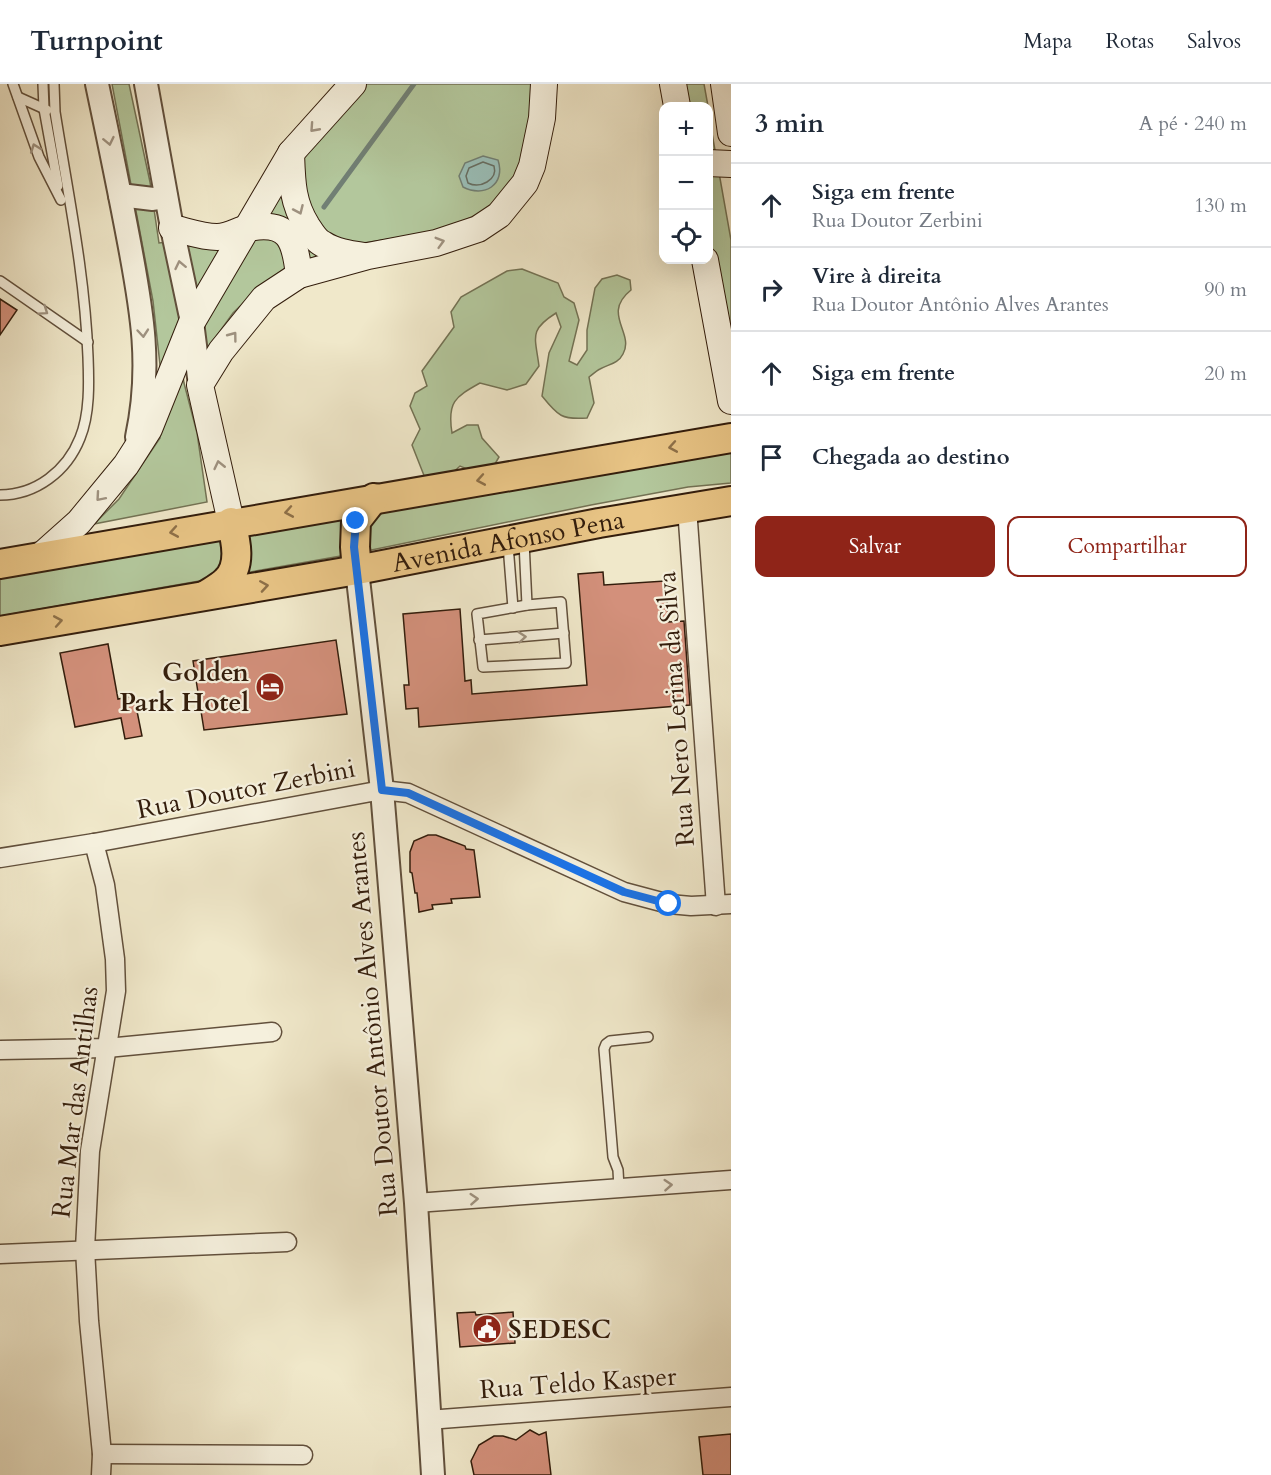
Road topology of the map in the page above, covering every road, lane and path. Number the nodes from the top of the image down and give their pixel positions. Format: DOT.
graph roads {
  1 [pos="13,84"];
  2 [pos="43,84"];
  3 [pos="54,84"];
  4 [pos="97,84"];
  5 [pos="146,84"];
  6 [pos="353,84"];
  7 [pos="544,84"];
  8 [pos="673,84"];
  9 [pos="724,84"];
  10 [pos="18,97"];
  11 [pos="676,102"];
  12 [pos="44,109"];
  13 [pos="55,112"];
  14 [pos="731,133"];
  15 [pos="291,153"];
  16 [pos="713,163"];
  17 [pos="731,164"];
  18 [pos="120,195"];
  19 [pos="166,197"];
  20 [pos="65,199"];
  21 [pos="172,228"];
  22 [pos="247,228"];
  23 [pos="368,256"];
  24 [pos="706,264"];
  25 [pos="299,275"];
  26 [pos="0,281"];
  27 [pos="192,322"];
  28 [pos="88,342"];
  29 [pos="200,385"];
  30 [pos="731,401"];
  31 [pos="731,438"];
  32 [pos="135,450"];
  33 [pos="0,495"];
  34 [pos="374,498"];
  35 [pos="731,501"];
  36 [pos="687,508"];
  37 [pos="231,522"];
  38 [pos="516,541"];
  39 [pos="42,555"];
  40 [pos="3,566"];
  41 [pos="357,570"];
  42 [pos="206,595"];
  43 [pos="527,605"];
  44 [pos="513,608"];
  45 [pos="0,631"];
  46 [pos="564,633"];
  47 [pos="479,640"];
  48 [pos="382,790"];
  49 [pos="94,843"];
  50 [pos="0,858"];
  51 [pos="724,905"];
  52 [pos="272,1032"];
  53 [pos="648,1037"];
  54 [pos="107,1048"];
  55 [pos="0,1050"];
  56 [pos="731,1180"];
  57 [pos="619,1188"];
  58 [pos="416,1203"];
  59 [pos="287,1242"];
  60 [pos="85,1249"];
  61 [pos="0,1254"];
  62 [pos="731,1397"];
  63 [pos="428,1420"];
  64 [pos="102,1454"];
  65 [pos="303,1455"];
  66 [pos="101,1475"];
  67 [pos="433,1475"];
  1 -- 10 [label="lane"];
  2 -- 12 [label="lane"];
  3 -- 13 [label="lane"];
  4 -- 18 [label="street, one-way"];
  5 -- 19 [label="street"];
  6 -- 15 [label="main road, one-way"];
  23 -- 7 [label="main road, one-way"];
  8 -- 11 [label="main road"];
  9 -- 14 [label="main road"];
  10 -- 12 [label="lane"];
  20 -- 10 [label="lane, one-way"];
  12 -- 13 [label="lane"];
  12 -- 20 [label="lane"];
  13 -- 20 [label="lane"];
  15 -- 22 [label="main road"];
  15 -- 23 [label="main road, one-way"];
  16 -- 17 [label="main road"];
  18 -- 19 [label="street"];
  18 -- 32 [label="street, one-way"];
  19 -- 21 [label="street"];
  20 -- 28 [label="lane"];
  21 -- 22 [label="main road"];
  27 -- 21 [label="street, one-way"];
  22 -- 25 [label="main road"];
  22 -- 27 [label="main road"];
  23 -- 25 [label="main road"];
  24 -- 30 [label="main road"];
  29 -- 25 [label="main road, one-way"];
  26 -- 28 [label="lane, one-way"];
  27 -- 29 [label="street"];
  27 -- 32 [label="main road"];
  28 -- 33 [label="lane"];
  37 -- 29 [label="main road, one-way"];
  31 -- 34 [label="main road, one-way"];
  32 -- 39 [label="main road, one-way"];
  34 -- 37 [label="main road, one-way"];
  34 -- 41 [label="main road"];
  35 -- 36 [label="main road, Avenida Afonso Pena"];
  36 -- 38 [label="main road, Avenida Afonso Pena"];
  36 -- 51 [label="street, Rua Nero Lerina da Silva"];
  37 -- 39 [label="main road, one-way"];
  37 -- 42 [label="main road"];
  38 -- 41 [label="main road, Avenida Afonso Pena"];
  38 -- 43 [label="lane"];
  38 -- 44 [label="lane"];
  39 -- 40 [label="main road"];
  42 -- 41 [label="main road, Avenida Afonso Pena, one-way"];
  41 -- 48 [label="street, Rua Doutor Antônio Alves Arantes"];
  45 -- 42 [label="main road, Avenida Afonso Pena, one-way"];
  43 -- 44 [label="lane"];
  43 -- 46 [label="lane"];
  44 -- 47 [label="lane"];
  47 -- 46 [label="lane, one-way"];
  46 -- 47 [label="lane"];
  48 -- 49 [label="street, Rua Doutor Zerbini"];
  48 -- 51 [label="street, Rua Doutor Zerbini"];
  48 -- 58 [label="street, Rua Doutor Antônio Alves Arantes"];
  49 -- 50 [label="street, Rua Doutor Zerbini"];
  49 -- 54 [label="street, Rua Mar das Antilhas"];
  52 -- 54 [label="street"];
  53 -- 57 [label="lane"];
  54 -- 55 [label="street"];
  54 -- 60 [label="street, Rua Mar das Antilhas"];
  57 -- 56 [label="street, one-way"];
  58 -- 57 [label="street, one-way"];
  58 -- 63 [label="street, Rua Doutor Antônio Alves Arantes"];
  59 -- 60 [label="street"];
  60 -- 61 [label="street"];
  60 -- 64 [label="street, Rua Mar das Antilhas"];
  62 -- 63 [label="street, Rua Teldo Kasper"];
  63 -- 67 [label="street, Rua Doutor Antônio Alves Arantes"];
  64 -- 65 [label="street"];
  64 -- 66 [label="street, Rua Mar das Antilhas"];
}
